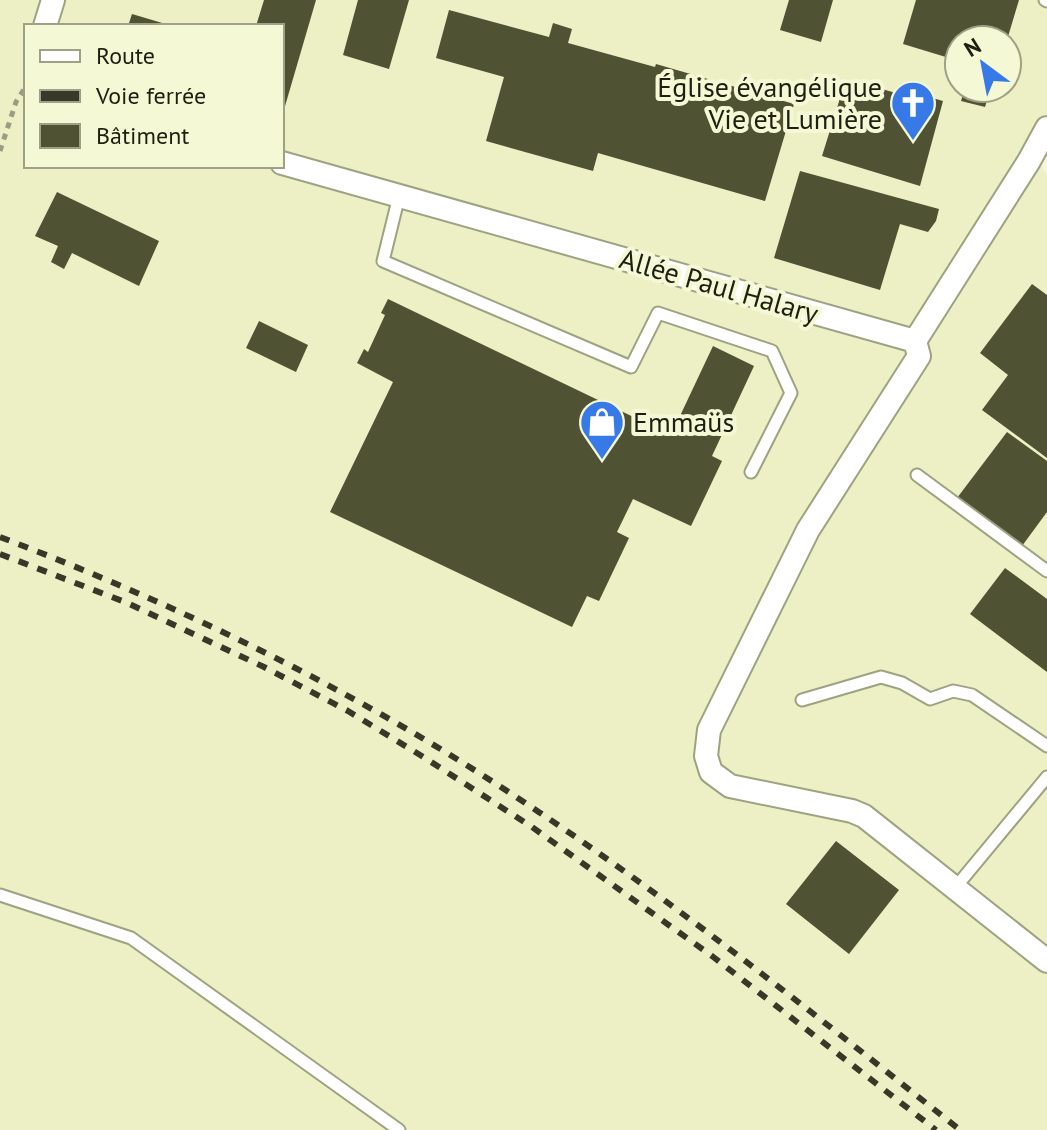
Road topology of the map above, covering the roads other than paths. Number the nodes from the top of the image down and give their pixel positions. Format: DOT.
graph roads {
  1 [pos="53,0"];
  2 [pos="46,24"];
  3 [pos="1047,128"];
  4 [pos="284,164"];
  5 [pos="399,196"];
  6 [pos="915,341"];
  7 [pos="751,472"];
  8 [pos="917,475"];
  9 [pos="1047,571"];
  10 [pos="802,700"];
  11 [pos="1047,746"];
  12 [pos="1047,777"];
  13 [pos="955,888"];
  14 [pos="0,895"];
  15 [pos="1047,961"];
  16 [pos="399,1130"];
  1 -- 2 [label="street"];
  3 -- 6 [label="street"];
  4 -- 5 [label="street, Allée Paul Halary"];
  5 -- 6 [label="street, Allée Paul Halary"];
  5 -- 7 [label="lane"];
  6 -- 13 [label="street"];
  8 -- 9 [label="lane"];
  10 -- 11 [label="lane"];
  12 -- 13 [label="lane"];
  13 -- 15 [label="street"];
  14 -- 16 [label="lane"];
}
